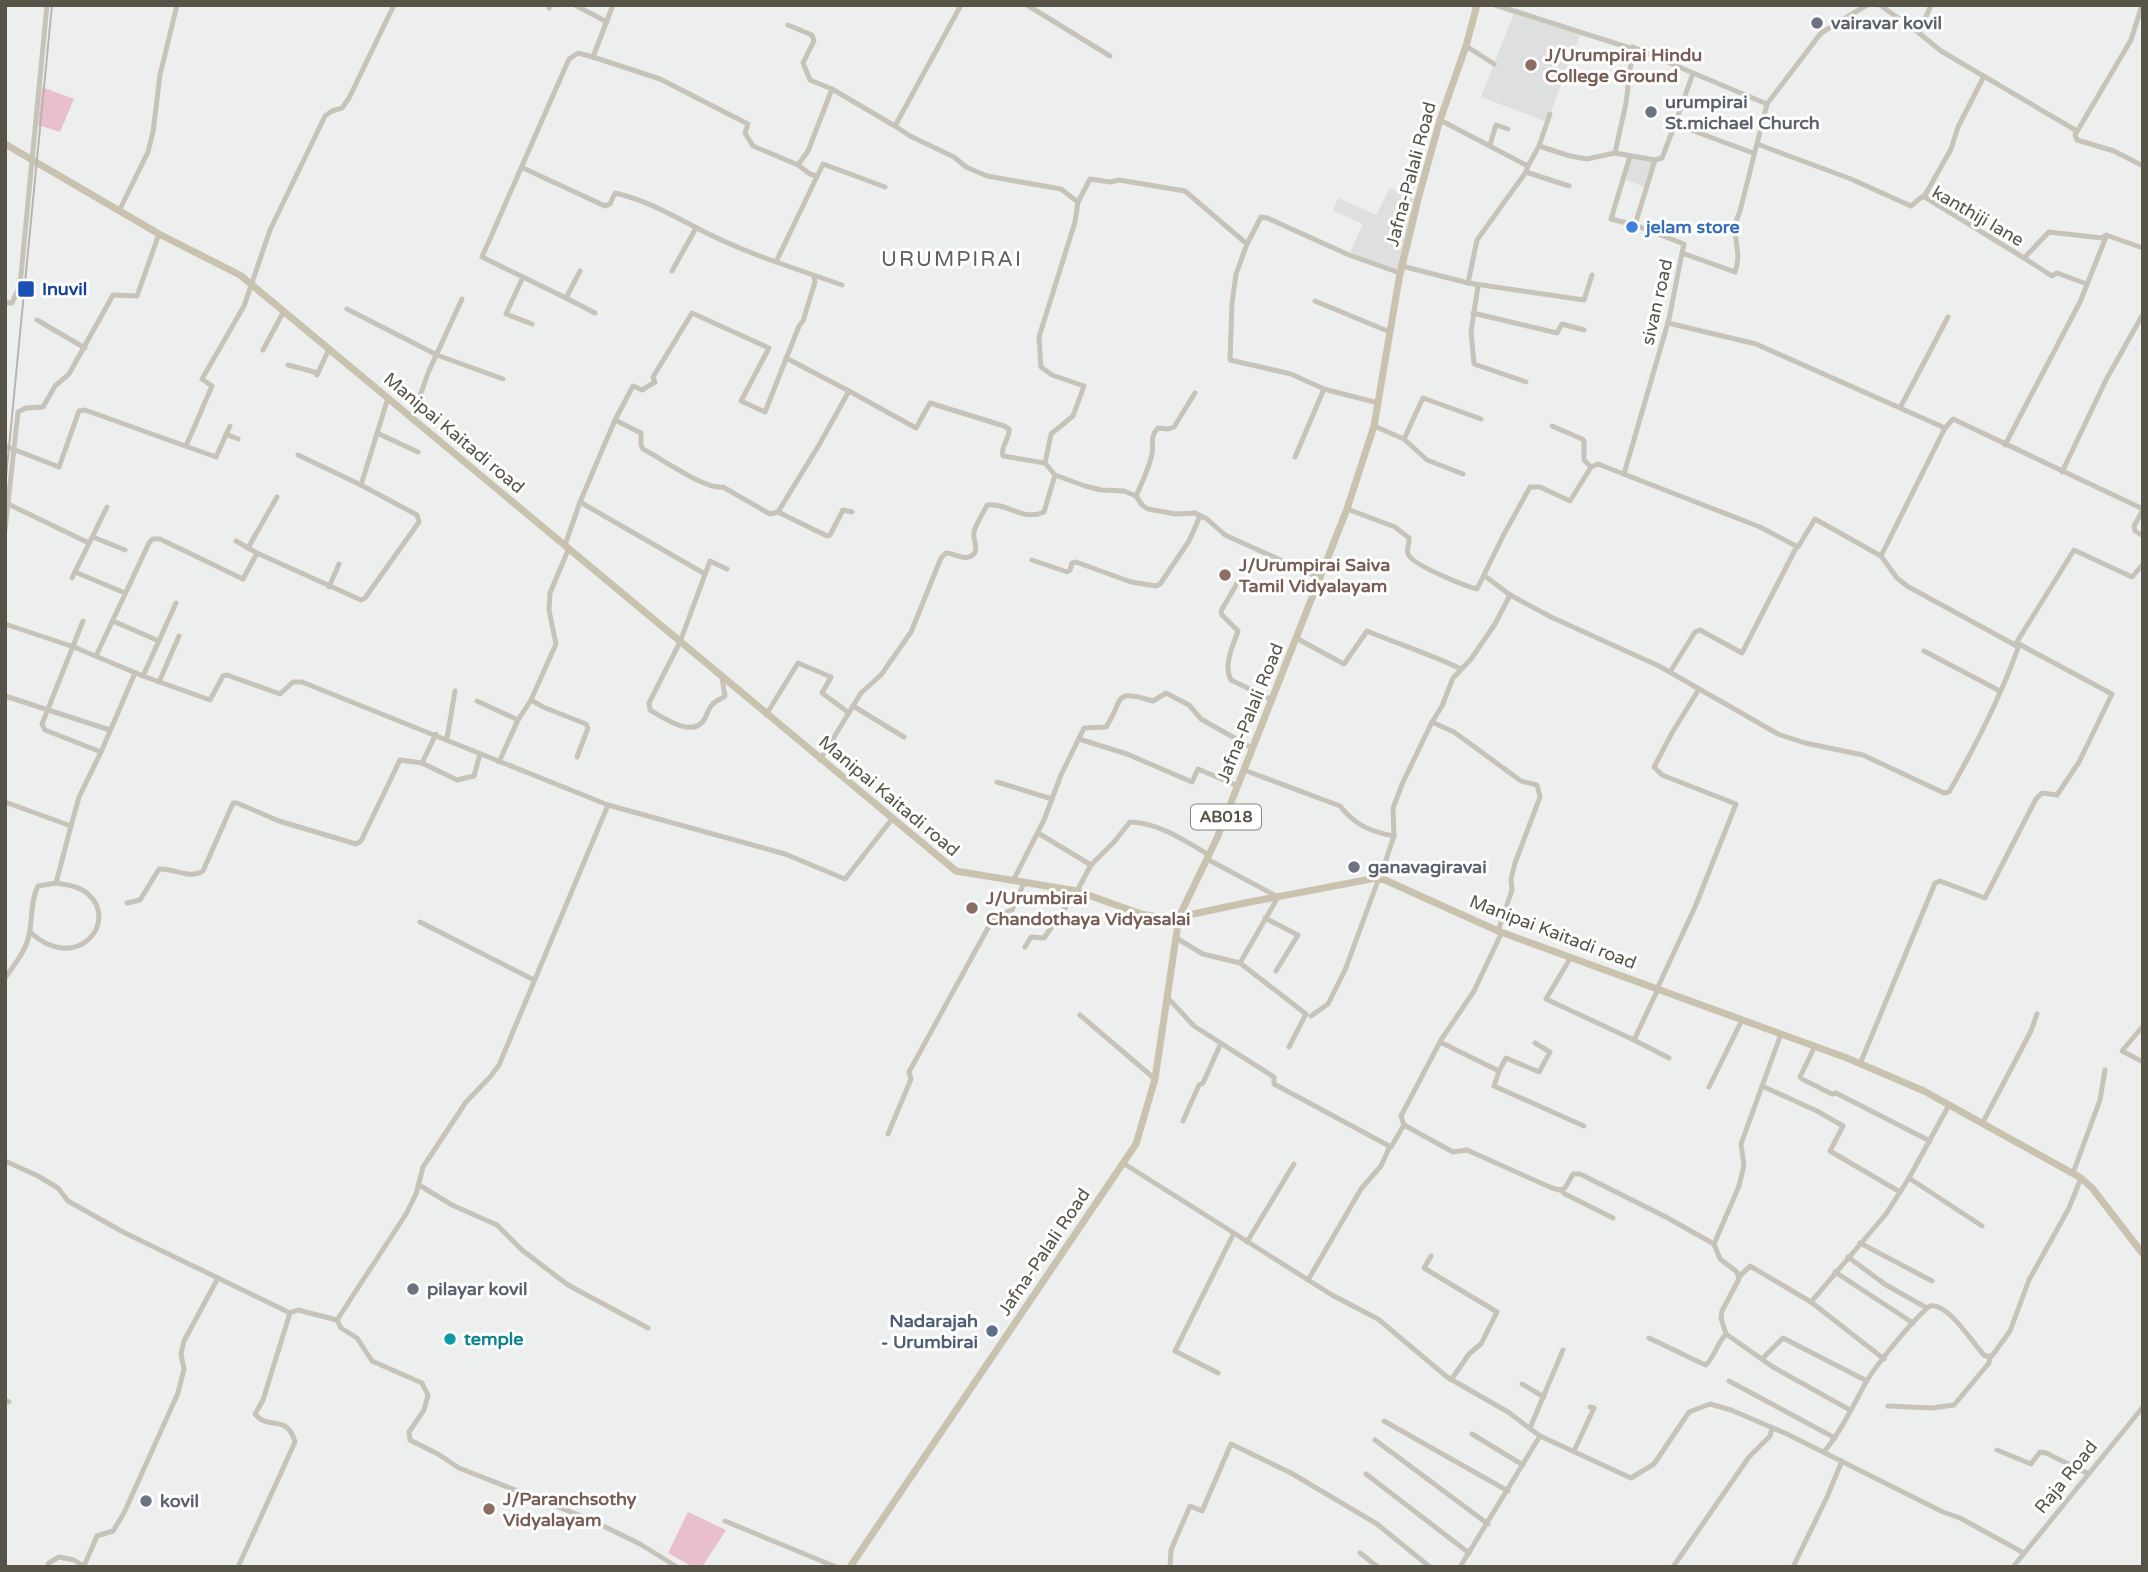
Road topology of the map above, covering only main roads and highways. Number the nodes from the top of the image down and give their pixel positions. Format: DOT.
graph roads {
  1 [pos="1477,5"];
  2 [pos="5,144"];
  3 [pos="1180,918"];
  4 [pos="2143,1254"];
  5 [pos="850,1567"];
  1 -- 3 [label="main road, Jafna-Palali Road / AB018"];
  2 -- 3 [label="main road, Manipai Kaitadi road"];
  3 -- 4 [label="main road, Manipai Kaitadi road"];
  3 -- 5 [label="main road, Jafna-Palali Road / AB018"];
}
